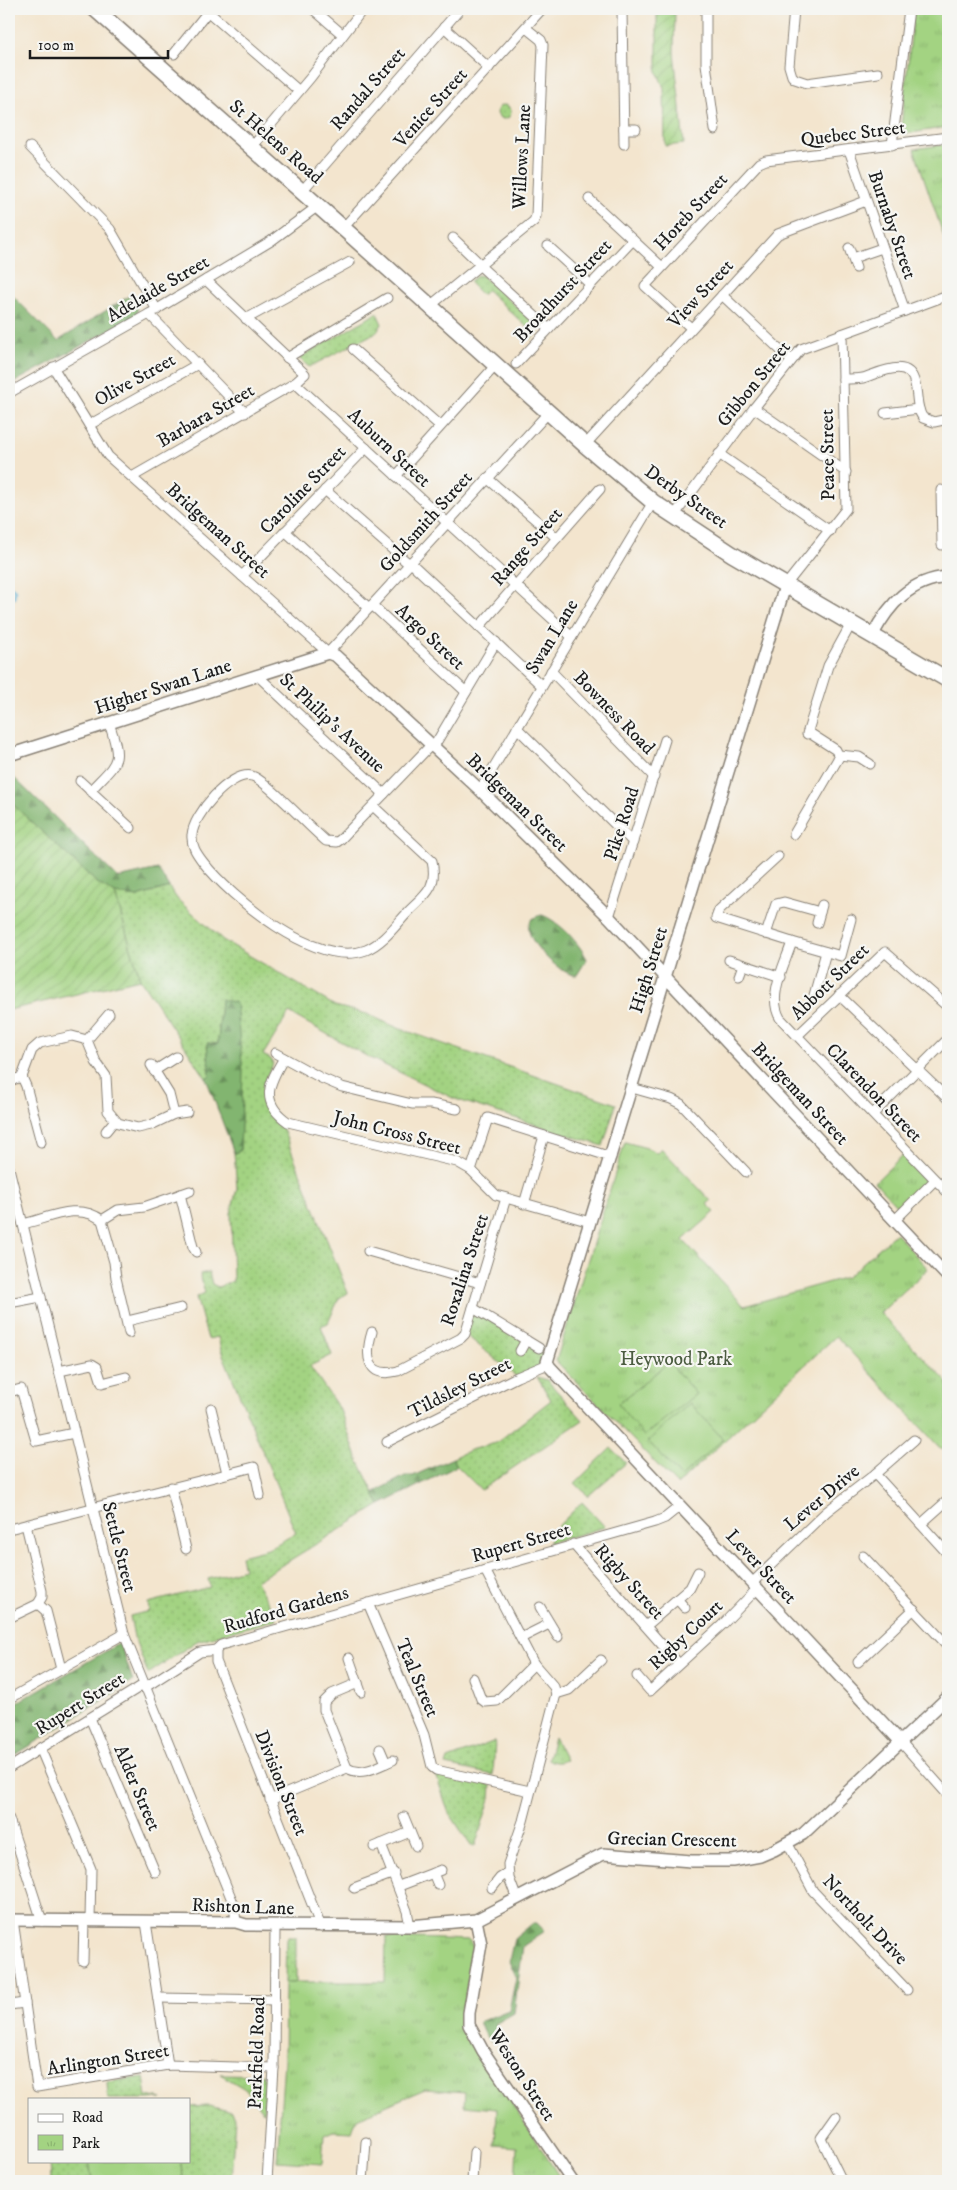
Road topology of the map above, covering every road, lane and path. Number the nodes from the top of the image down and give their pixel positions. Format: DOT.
graph roads {
  1 [pos="95,9"];
  2 [pos="313,9"];
  3 [pos="363,9"];
  4 [pos="460,9"];
  5 [pos="542,9"];
  6 [pos="622,9"];
  7 [pos="706,9"];
  8 [pos="794,9"];
  9 [pos="909,9"];
  10 [pos="208,10"];
  11 [pos="444,27"];
  12 [pos="526,28"];
  13 [pos="342,34"];
  14 [pos="174,54"];
  15 [pos="489,68"];
  16 [pos="878,73"];
  17 [pos="299,91"];
  18 [pos="624,129"];
  19 [pos="636,129"];
  20 [pos="715,130"];
  21 [pos="948,137"];
  22 [pos="624,144"];
  23 [pos="892,145"];
  24 [pos="30,147"];
  25 [pos="252,147"];
  26 [pos="848,150"];
  27 [pos="761,162"];
  28 [pos="302,191"];
  29 [pos="589,199"];
  30 [pos="866,201"];
  31 [pos="318,206"];
  32 [pos="343,228"];
  33 [pos="453,238"];
  34 [pos="633,240"];
  35 [pos="548,246"];
  36 [pos="849,248"];
  37 [pos="882,248"];
  38 [pos="853,258"];
  39 [pos="350,262"];
  40 [pos="480,265"];
  41 [pos="662,267"];
  42 [pos="856,268"];
  43 [pos="206,280"];
  44 [pos="591,284"];
  45 [pos="948,294"];
  46 [pos="722,295"];
  47 [pos="387,298"];
  48 [pos="430,306"];
  49 [pos="904,311"];
  50 [pos="153,312"];
  51 [pos="246,319"];
  52 [pos="691,328"];
  53 [pos="549,329"];
  54 [pos="842,334"];
  55 [pos="353,349"];
  56 [pos="287,358"];
  57 [pos="791,360"];
  58 [pos="198,364"];
  59 [pos="496,364"];
  60 [pos="516,364"];
  61 [pos="54,367"];
  62 [pos="843,380"];
  63 [pos="295,383"];
  64 [pos="9,393"];
  65 [pos="754,408"];
  66 [pos="919,409"];
  67 [pos="885,412"];
  68 [pos="245,413"];
  69 [pos="548,413"];
  70 [pos="948,419"];
  71 [pos="88,425"];
  72 [pos="440,426"];
  73 [pos="585,445"];
  74 [pos="366,448"];
  75 [pos="719,454"];
  76 [pos="846,472"];
  77 [pos="396,476"];
  78 [pos="132,477"];
  79 [pos="487,478"];
  80 [pos="600,489"];
  81 [pos="325,490"];
  82 [pos="940,490"];
  83 [pos="653,502"];
  84 [pos="945,510"];
  85 [pos="674,516"];
  86 [pos="447,522"];
  87 [pos="285,531"];
  88 [pos="830,531"];
  89 [pos="557,538"];
  90 [pos="942,545"];
  91 [pos="410,563"];
  92 [pos="242,576"];
  93 [pos="948,577"];
  94 [pos="516,585"];
  95 [pos="785,586"];
  96 [pos="370,606"];
  97 [pos="851,624"];
  98 [pos="479,627"];
  99 [pos="872,636"];
  100 [pos="572,637"];
  101 [pos="496,642"];
  102 [pos="328,653"];
  103 [pos="552,671"];
  104 [pos="257,675"];
  105 [pos="948,680"];
  106 [pos="542,686"];
  107 [pos="466,692"];
  108 [pos="109,723"];
  109 [pos="517,728"];
  110 [pos="665,740"];
  111 [pos="432,746"];
  112 [pos="9,755"];
  113 [pos="839,756"];
  114 [pos="870,764"];
  115 [pos="654,777"];
  116 [pos="80,782"];
  117 [pos="480,790"];
  118 [pos="90,791"];
  119 [pos="384,794"];
  120 [pos="373,806"];
  121 [pos="804,815"];
  122 [pos="814,820"];
  123 [pos="131,828"];
  124 [pos="794,834"];
  125 [pos="633,842"];
  126 [pos="778,856"];
  127 [pos="609,917"];
  128 [pos="851,919"];
  129 [pos="817,923"];
  130 [pos="766,934"];
  131 [pos="792,942"];
  132 [pos="826,952"];
  133 [pos="729,960"];
  134 [pos="743,965"];
  135 [pos="666,976"];
  136 [pos="739,976"];
  137 [pos="781,977"];
  138 [pos="817,995"];
  139 [pos="839,995"];
  140 [pos="948,1007"];
  141 [pos="109,1014"];
  142 [pos="797,1036"];
  143 [pos="948,1039"];
  144 [pos="87,1040"];
  145 [pos="275,1053"];
  146 [pos="176,1056"];
  147 [pos="284,1058"];
  148 [pos="918,1070"];
  149 [pos="22,1077"];
  150 [pos="9,1081"];
  151 [pos="632,1088"];
  152 [pos="948,1099"];
  153 [pos="457,1109"];
  154 [pos="187,1112"];
  155 [pos="174,1114"];
  156 [pos="874,1114"];
  157 [pos="115,1120"];
  158 [pos="106,1131"];
  159 [pos="544,1136"];
  160 [pos="41,1142"];
  161 [pos="610,1157"];
  162 [pos="9,1168"];
  163 [pos="471,1170"];
  164 [pos="746,1172"];
  165 [pos="935,1180"];
  166 [pos="190,1191"];
  167 [pos="180,1194"];
  168 [pos="948,1194"];
  169 [pos="506,1198"];
  170 [pos="524,1204"];
  171 [pos="102,1220"];
  172 [pos="895,1220"];
  173 [pos="590,1222"];
  174 [pos="23,1224"];
  175 [pos="368,1251"];
  176 [pos="196,1252"];
  177 [pos="948,1277"];
  178 [pos="480,1283"];
  179 [pos="41,1297"];
  180 [pos="9,1303"];
  181 [pos="181,1308"];
  182 [pos="473,1308"];
  183 [pos="126,1321"];
  184 [pos="372,1332"];
  185 [pos="129,1333"];
  186 [pos="526,1340"];
  187 [pos="539,1348"];
  188 [pos="520,1351"];
  189 [pos="548,1364"];
  190 [pos="59,1371"];
  191 [pos="126,1377"];
  192 [pos="9,1392"];
  193 [pos="211,1408"];
  194 [pos="74,1433"];
  195 [pos="914,1440"];
  196 [pos="387,1442"];
  197 [pos="227,1473"];
  198 [pos="875,1474"];
  199 [pos="171,1487"];
  200 [pos="260,1495"];
  201 [pos="948,1500"];
  202 [pos="680,1506"];
  203 [pos="93,1507"];
  204 [pos="921,1524"];
  205 [pos="26,1525"];
  206 [pos="9,1529"];
  207 [pos="574,1544"];
  208 [pos="186,1549"];
  209 [pos="948,1554"];
  210 [pos="864,1556"];
  211 [pos="484,1570"];
  212 [pos="698,1572"];
  213 [pos="754,1586"];
  214 [pos="677,1599"];
  215 [pos="368,1603"];
  216 [pos="38,1604"];
  217 [pos="540,1607"];
  218 [pos="685,1608"];
  219 [pos="914,1609"];
  220 [pos="9,1618"];
  221 [pos="549,1624"];
  222 [pos="646,1626"];
  223 [pos="125,1637"];
  224 [pos="558,1637"];
  225 [pos="521,1638"];
  226 [pos="947,1641"];
  227 [pos="216,1650"];
  228 [pos="349,1658"];
  229 [pos="601,1660"];
  230 [pos="858,1662"];
  231 [pos="534,1664"];
  232 [pos="679,1664"];
  233 [pos="61,1669"];
  234 [pos="637,1676"];
  235 [pos="473,1678"];
  236 [pos="143,1684"];
  237 [pos="556,1694"];
  238 [pos="948,1697"];
  239 [pos="9,1699"];
  240 [pos="90,1718"];
  241 [pos="900,1741"];
  242 [pos="40,1748"];
  243 [pos="380,1749"];
  244 [pos="9,1768"];
  245 [pos="347,1768"];
  246 [pos="530,1791"];
  247 [pos="948,1795"];
  248 [pos="270,1800"];
  249 [pos="404,1817"];
  250 [pos="9,1819"];
  251 [pos="410,1832"];
  252 [pos="788,1844"];
  253 [pos="416,1846"];
  254 [pos="155,1872"];
  255 [pos="394,1873"];
  256 [pos="508,1873"];
  257 [pos="438,1885"];
  258 [pos="399,1886"];
  259 [pos="354,1888"];
  260 [pos="492,1888"];
  261 [pos="518,1899"];
  262 [pos="11,1920"];
  263 [pos="476,1920"];
  264 [pos="42,1921"];
  265 [pos="87,1921"];
  266 [pos="146,1922"];
  267 [pos="236,1922"];
  268 [pos="276,1926"];
  269 [pos="410,1926"];
  270 [pos="321,1927"];
  271 [pos="83,1962"];
  272 [pos="907,1990"];
  273 [pos="158,1998"];
  274 [pos="275,2000"];
  275 [pos="25,2003"];
  276 [pos="9,2005"];
  277 [pos="168,2065"];
  278 [pos="274,2068"];
  279 [pos="836,2117"];
  280 [pos="366,2142"];
  281 [pos="474,2152"];
  282 [pos="267,2181"];
  283 [pos="364,2181"];
  284 [pos="472,2181"];
  285 [pos="572,2181"];
  286 [pos="842,2181"];
  1 -- 25 [label="main road, St Helens Road"];
  2 -- 13 [label="street"];
  3 -- 13 [label="street"];
  4 -- 11 [label="street, Randal Street"];
  5 -- 12 [label="street, Venice Street"];
  6 -- 18 [label="street"];
  7 -- 20 [label="street"];
  8 -- 16 [label="street"];
  9 -- 23 [label="street"];
  10 -- 14 [label="street"];
  10 -- 17 [label="street"];
  11 -- 15 [label="street"];
  11 -- 28 [label="street, Randal Street"];
  12 -- 15 [label="street, Venice Street"];
  12 -- 40 [label="street, Willows Lane"];
  13 -- 17 [label="street"];
  15 -- 32 [label="street, Venice Street"];
  17 -- 25 [label="street"];
  18 -- 19 [label="street"];
  18 -- 22 [label="street"];
  21 -- 23 [label="street, Quebec Street"];
  23 -- 26 [label="street, Quebec Street"];
  24 -- 50 [label="street"];
  25 -- 28 [label="main road, St Helens Road"];
  26 -- 27 [label="street, Quebec Street"];
  26 -- 30 [label="street, Burnaby Street"];
  27 -- 41 [label="street, Horeb Street"];
  28 -- 31 [label="main road, St Helens Road"];
  29 -- 34 [label="street"];
  30 -- 37 [label="street, Burnaby Street"];
  30 -- 46 [label="street, View Street"];
  31 -- 32 [label="main road, St Helens Road"];
  31 -- 43 [label="street, Adelaide Street"];
  32 -- 48 [label="main road, St Helens Road"];
  33 -- 40 [label="street"];
  34 -- 41 [label="street"];
  34 -- 44 [label="street, Broadhurst Street"];
  35 -- 44 [label="street"];
  36 -- 38 [label="street"];
  37 -- 38 [label="street"];
  37 -- 49 [label="street, Burnaby Street"];
  38 -- 42 [label="street"];
  39 -- 51 [label="street"];
  40 -- 48 [label="street, Willows Lane"];
  40 -- 53 [label="street"];
  41 -- 52 [label="street, Horeb Street"];
  43 -- 50 [label="street, Adelaide Street"];
  43 -- 51 [label="street"];
  44 -- 53 [label="street, Broadhurst Street"];
  45 -- 49 [label="street, Gibbon Street"];
  46 -- 52 [label="street, View Street"];
  46 -- 57 [label="street"];
  47 -- 56 [label="street"];
  48 -- 59 [label="main road, Derby Street"];
  49 -- 54 [label="street, Gibbon Street"];
  50 -- 58 [label="street"];
  50 -- 61 [label="street, Adelaide Street"];
  51 -- 56 [label="street"];
  52 -- 73 [label="street, View Street"];
  53 -- 60 [label="street, Broadhurst Street"];
  54 -- 57 [label="street, Gibbon Street"];
  54 -- 62 [label="street, Peace Street"];
  55 -- 72 [label="street"];
  56 -- 63 [label="street"];
  57 -- 65 [label="street, Gibbon Street"];
  58 -- 68 [label="street"];
  58 -- 71 [label="street, Olive Street"];
  59 -- 69 [label="main road, Derby Street"];
  59 -- 72 [label="street"];
  61 -- 64 [label="street, Adelaide Street"];
  61 -- 71 [label="street, Bridgeman Street"];
  62 -- 66 [label="street"];
  62 -- 76 [label="street, Peace Street"];
  63 -- 68 [label="street, Barbara Street"];
  63 -- 74 [label="street, Auburn Street"];
  65 -- 75 [label="street, Gibbon Street"];
  65 -- 76 [label="street"];
  66 -- 67 [label="street"];
  66 -- 70 [label="street"];
  68 -- 78 [label="street, Barbara Street"];
  69 -- 73 [label="main road, Derby Street"];
  69 -- 79 [label="street, Goldsmith Street"];
  71 -- 78 [label="street, Bridgeman Street"];
  72 -- 77 [label="street"];
  73 -- 83 [label="main road, Derby Street"];
  74 -- 77 [label="street, Auburn Street"];
  74 -- 81 [label="street, Caroline Street"];
  75 -- 85 [label="street, Gibbon Street"];
  75 -- 88 [label="street"];
  76 -- 88 [label="street, Peace Street"];
  77 -- 86 [label="street, Auburn Street"];
  78 -- 92 [label="street, Bridgeman Street"];
  79 -- 86 [label="street, Goldsmith Street"];
  79 -- 89 [label="street"];
  80 -- 89 [label="street, Range Street"];
  81 -- 87 [label="street, Caroline Street"];
  81 -- 91 [label="street"];
  82 -- 84 [label="street"];
  83 -- 85 [label="main road, Derby Street"];
  83 -- 100 [label="street, Swan Lane"];
  84 -- 90 [label="street"];
  85 -- 95 [label="main road, Derby Street"];
  86 -- 91 [label="street, Goldsmith Street"];
  86 -- 94 [label="street, Auburn Street"];
  87 -- 92 [label="street, Caroline Street"];
  87 -- 96 [label="street, Argo Street"];
  88 -- 95 [label="street, Peace Street"];
  89 -- 94 [label="street, Range Street"];
  91 -- 96 [label="street, Goldsmith Street"];
  91 -- 98 [label="street"];
  92 -- 102 [label="street, Bridgeman Street"];
  93 -- 99 [label="street"];
  94 -- 98 [label="street, Range Street"];
  94 -- 100 [label="street, Auburn Street"];
  95 -- 97 [label="main road, Derby Street"];
  95 -- 135 [label="street, High Street"];
  96 -- 102 [label="street, Goldsmith Street"];
  96 -- 107 [label="street, Argo Street"];
  97 -- 99 [label="main road, Derby Street"];
  97 -- 113 [label="street"];
  98 -- 101 [label="street"];
  99 -- 105 [label="main road, Derby Street"];
  100 -- 103 [label="street, Swan Lane"];
  101 -- 106 [label="street"];
  101 -- 107 [label="street"];
  102 -- 104 [label="street, Higher Swan Lane"];
  102 -- 111 [label="street, Bridgeman Street"];
  103 -- 106 [label="street, Swan Lane"];
  103 -- 115 [label="street, Bowness Road"];
  104 -- 108 [label="street, Higher Swan Lane"];
  104 -- 119 [label="street, St Philip's Avenue"];
  106 -- 109 [label="street, Swan Lane"];
  107 -- 111 [label="street"];
  108 -- 112 [label="street, Higher Swan Lane"];
  108 -- 118 [label="street"];
  109 -- 117 [label="street, Swan Lane"];
  109 -- 125 [label="street"];
  110 -- 115 [label="street, Pike Road"];
  111 -- 117 [label="street, Bridgeman Street"];
  111 -- 119 [label="street"];
  113 -- 114 [label="street"];
  113 -- 121 [label="street"];
  115 -- 125 [label="street, Pike Road"];
  116 -- 118 [label="street"];
  117 -- 127 [label="street, Bridgeman Street"];
  118 -- 123 [label="street"];
  119 -- 120 [label="street"];
  120 -- 120 [label="street"];
  121 -- 122 [label="street"];
  121 -- 124 [label="street"];
  125 -- 127 [label="street, Pike Road"];
  126 -- 130 [label="street"];
  127 -- 135 [label="street, Bridgeman Street"];
  128 -- 132 [label="street"];
  129 -- 130 [label="street"];
  130 -- 131 [label="street"];
  131 -- 132 [label="street"];
  131 -- 137 [label="street, Clarendon Street"];
  132 -- 138 [label="street"];
  133 -- 134 [label="street"];
  134 -- 136 [label="street"];
  134 -- 137 [label="street"];
  135 -- 151 [label="street, High Street"];
  135 -- 172 [label="street, Bridgeman Street"];
  137 -- 142 [label="street, Clarendon Street"];
  139 -- 140 [label="street, Abbott Street"];
  139 -- 142 [label="street, Abbott Street"];
  139 -- 148 [label="street"];
  141 -- 144 [label="street"];
  142 -- 156 [label="street, Clarendon Street"];
  143 -- 148 [label="street"];
  144 -- 149 [label="street"];
  144 -- 157 [label="street"];
  145 -- 147 [label="street"];
  146 -- 155 [label="street"];
  147 -- 153 [label="street"];
  147 -- 163 [label="street, John Cross Street"];
  148 -- 152 [label="street"];
  148 -- 156 [label="street"];
  149 -- 150 [label="street"];
  149 -- 160 [label="street"];
  151 -- 161 [label="street, High Street"];
  151 -- 164 [label="street"];
  154 -- 155 [label="street"];
  155 -- 157 [label="street"];
  156 -- 165 [label="street, Clarendon Street"];
  157 -- 158 [label="street"];
  159 -- 161 [label="street"];
  159 -- 163 [label="street"];
  159 -- 170 [label="street"];
  161 -- 173 [label="street, High Street"];
  162 -- 174 [label="street, Settle Street"];
  163 -- 169 [label="street, John Cross Street"];
  165 -- 168 [label="street, Clarendon Street"];
  165 -- 172 [label="street"];
  166 -- 167 [label="street"];
  167 -- 171 [label="street"];
  167 -- 176 [label="street"];
  169 -- 170 [label="street, John Cross Street"];
  169 -- 178 [label="street, Roxalina Street"];
  170 -- 173 [label="street, John Cross Street"];
  171 -- 174 [label="street"];
  171 -- 183 [label="street"];
  172 -- 177 [label="street, Bridgeman Street"];
  173 -- 189 [label="street, High Street"];
  174 -- 179 [label="street, Settle Street"];
  175 -- 178 [label="street"];
  178 -- 182 [label="street, Roxalina Street"];
  179 -- 180 [label="street"];
  179 -- 190 [label="street, Settle Street"];
  181 -- 183 [label="street"];
  182 -- 184 [label="street, Roxalina Street"];
  182 -- 186 [label="street"];
  183 -- 185 [label="street"];
  186 -- 187 [label="street"];
  186 -- 188 [label="street"];
  189 -- 196 [label="street, Tildsley Street"];
  189 -- 202 [label="street, Lever Street"];
  190 -- 191 [label="street"];
  190 -- 194 [label="street, Settle Street"];
  192 -- 194 [label="street"];
  193 -- 197 [label="street"];
  194 -- 203 [label="street, Settle Street"];
  195 -- 198 [label="street, Lever Drive"];
  197 -- 199 [label="street"];
  197 -- 200 [label="street"];
  198 -- 204 [label="street"];
  198 -- 213 [label="street, Lever Drive"];
  199 -- 203 [label="street"];
  199 -- 208 [label="street"];
  201 -- 204 [label="street"];
  202 -- 207 [label="street, Rupert Street"];
  202 -- 213 [label="street, Lever Street"];
  203 -- 205 [label="street"];
  203 -- 223 [label="street, Settle Street"];
  204 -- 209 [label="street"];
  205 -- 206 [label="street"];
  205 -- 216 [label="street"];
  207 -- 211 [label="street, Rupert Street"];
  207 -- 222 [label="street, Rigby Street"];
  210 -- 219 [label="street"];
  211 -- 215 [label="street, Rupert Street"];
  211 -- 225 [label="street"];
  212 -- 214 [label="street"];
  213 -- 232 [label="street, Rigby Court"];
  213 -- 241 [label="street, Lever Street"];
  214 -- 218 [label="street"];
  214 -- 222 [label="street"];
  215 -- 227 [label="street, Rudford Gardens"];
  215 -- 246 [label="street, Teal Street"];
  216 -- 220 [label="street"];
  216 -- 233 [label="street"];
  217 -- 221 [label="street"];
  219 -- 226 [label="street"];
  219 -- 230 [label="street"];
  221 -- 224 [label="street"];
  221 -- 225 [label="street"];
  222 -- 232 [label="street, Rigby Street"];
  223 -- 233 [label="street"];
  223 -- 236 [label="street, Settle Street"];
  225 -- 231 [label="street"];
  227 -- 236 [label="street, Rupert Street"];
  227 -- 248 [label="street, Division Street"];
  228 -- 245 [label="street"];
  229 -- 237 [label="street"];
  231 -- 235 [label="street"];
  231 -- 237 [label="street"];
  232 -- 234 [label="street, Rigby Court"];
  233 -- 239 [label="street"];
  236 -- 240 [label="street, Rupert Street"];
  236 -- 267 [label="street, Settle Street"];
  237 -- 246 [label="street"];
  238 -- 241 [label="street, Grecian Crescent"];
  240 -- 242 [label="street, Rupert Street"];
  240 -- 254 [label="street, Alder Street"];
  241 -- 247 [label="street, Lever Street"];
  241 -- 252 [label="street, Grecian Crescent"];
  242 -- 244 [label="street, Rupert Street"];
  242 -- 265 [label="street"];
  243 -- 245 [label="street"];
  245 -- 248 [label="street"];
  246 -- 256 [label="street"];
  248 -- 270 [label="street, Division Street"];
  249 -- 251 [label="street"];
  250 -- 264 [label="street"];
  251 -- 253 [label="street"];
  251 -- 255 [label="street"];
  252 -- 261 [label="street, Grecian Crescent"];
  252 -- 272 [label="street, Northolt Drive"];
  255 -- 258 [label="street"];
  255 -- 259 [label="street"];
  256 -- 260 [label="street"];
  256 -- 261 [label="street"];
  257 -- 258 [label="street"];
  258 -- 269 [label="street"];
  261 -- 263 [label="street, Grecian Crescent"];
  262 -- 264 [label="street, Rishton Lane"];
  262 -- 275 [label="street"];
  263 -- 269 [label="street, Rishton Lane"];
  263 -- 285 [label="street, Weston Street"];
  264 -- 265 [label="street, Rishton Lane"];
  265 -- 266 [label="street, Rishton Lane"];
  265 -- 271 [label="street"];
  266 -- 267 [label="street, Rishton Lane"];
  266 -- 273 [label="street"];
  267 -- 268 [label="street, Rishton Lane"];
  268 -- 270 [label="street, Rishton Lane"];
  268 -- 274 [label="street, Parkfield Road"];
  269 -- 270 [label="street, Rishton Lane"];
  273 -- 274 [label="street"];
  273 -- 277 [label="street"];
  274 -- 278 [label="street, Parkfield Road"];
  275 -- 276 [label="street"];
  275 -- 277 [label="street, Arlington Street"];
  277 -- 278 [label="street, Arlington Street"];
  278 -- 282 [label="street, Parkfield Road"];
  279 -- 286 [label="street"];
  280 -- 283 [label="street"];
  281 -- 284 [label="street"];
}
